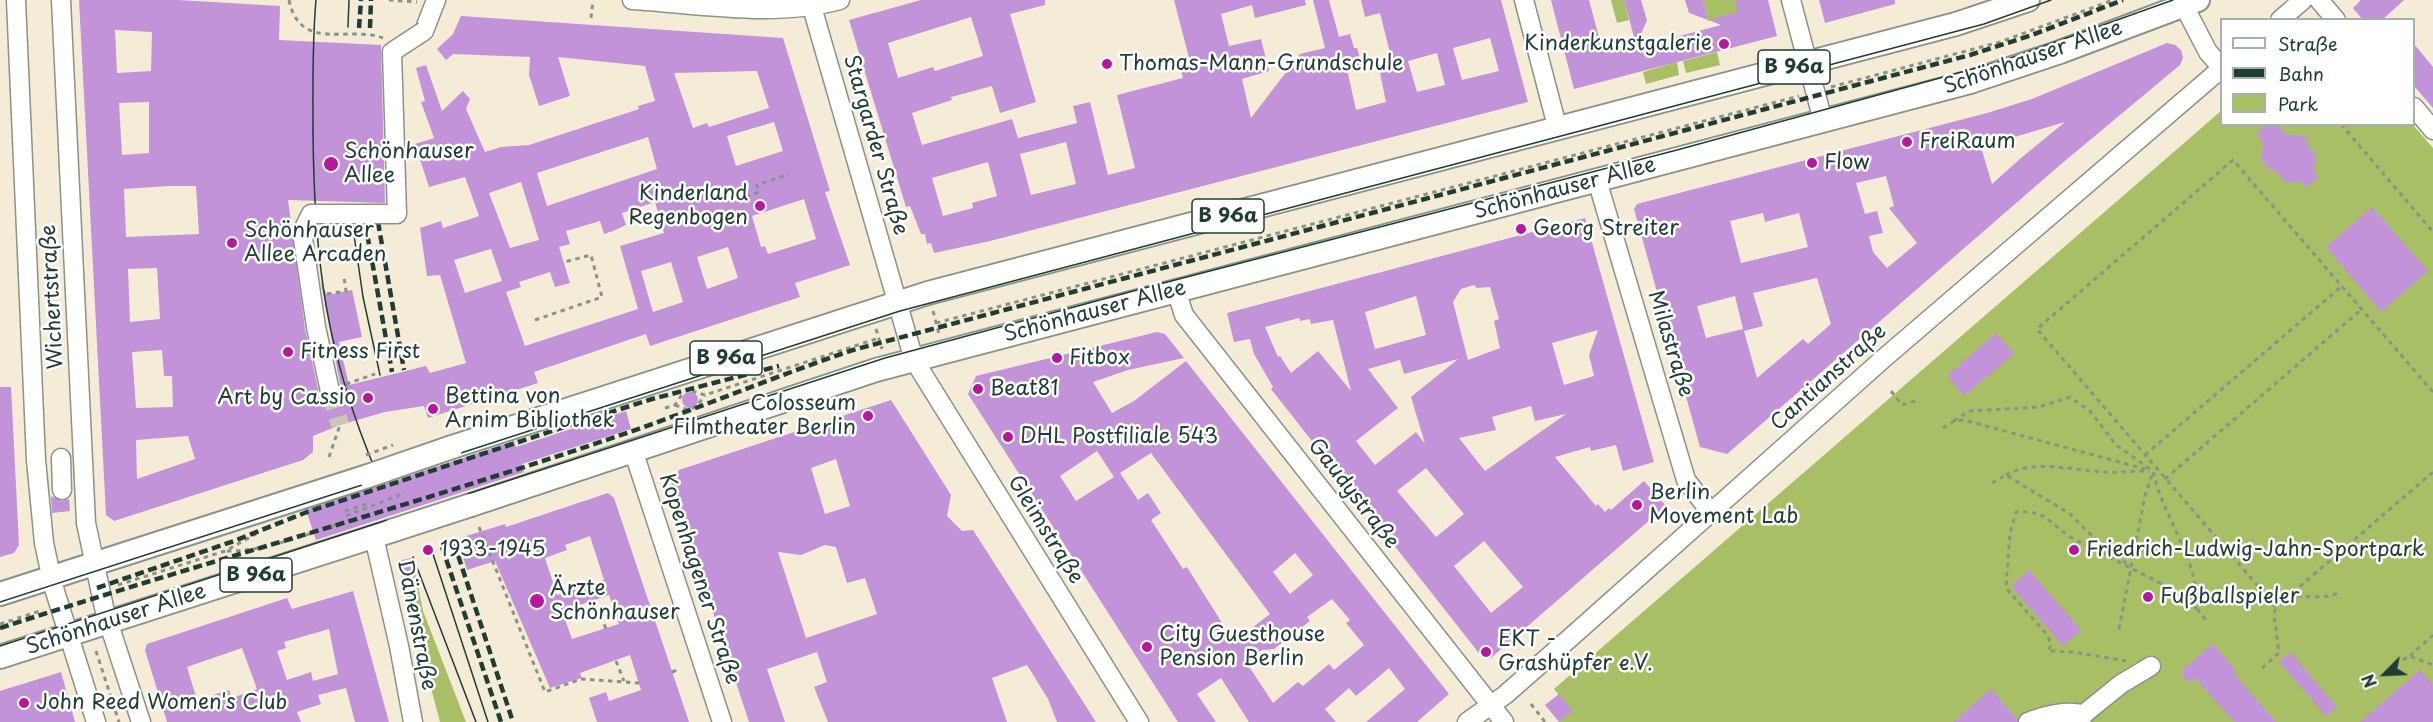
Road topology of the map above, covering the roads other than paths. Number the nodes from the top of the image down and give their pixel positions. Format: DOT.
graph roads {
  1 [pos="16,0"];
  2 [pos="61,0"];
  3 [pos="632,0"];
  4 [pos="840,0"];
  5 [pos="1524,0"];
  6 [pos="1791,0"];
  7 [pos="2028,0"];
  8 [pos="2303,0"];
  9 [pos="2319,0"];
  10 [pos="429,1"];
  11 [pos="2188,2"];
  12 [pos="811,3"];
  13 [pos="2282,18"];
  14 [pos="2334,18"];
  15 [pos="1808,63"];
  16 [pos="2220,66"];
  17 [pos="2220,70"];
  18 [pos="2415,108"];
  19 [pos="1823,121"];
  20 [pos="2433,129"];
  21 [pos="1558,130"];
  22 [pos="1597,180"];
  23 [pos="1176,290"];
  24 [pos="897,303"];
  25 [pos="914,360"];
  26 [pos="338,387"];
  27 [pos="633,450"];
  28 [pos="60,458"];
  29 [pos="62,490"];
  30 [pos="1712,514"];
  31 [pos="383,534"];
  32 [pos="93,564"];
  33 [pos="52,577"];
  34 [pos="0,594"];
  35 [pos="109,623"];
  36 [pos="69,636"];
  37 [pos="0,657"];
  38 [pos="2151,666"];
  39 [pos="1490,705"];
  40 [pos="2079,718"];
  41 [pos="96,722"];
  42 [pos="141,722"];
  43 [pos="413,722"];
  44 [pos="722,722"];
  45 [pos="1139,722"];
  46 [pos="1467,722"];
  47 [pos="1504,722"];
  48 [pos="2028,722"];
  1 -- 33 [label="street, Wichertstraße"];
  2 -- 32 [label="street, Wichertstraße"];
  3 -- 12 [label="street"];
  4 -- 12 [label="street"];
  5 -- 21 [label="street"];
  6 -- 15 [label="street"];
  7 -- 15 [label="main road, B 96a"];
  8 -- 13 [label="street"];
  9 -- 14 [label="street"];
  10 -- 26 [label="street, bridge"];
  11 -- 16 [label="street, Cantianstraße"];
  11 -- 19 [label="main road, Schönhauser Allee / B 96a"];
  12 -- 24 [label="street, Stargarder Straße"];
  15 -- 19 [label="street"];
  15 -- 21 [label="main road, B 96a"];
  17 -- 30 [label="street, Cantianstraße"];
  18 -- 20 [label="street"];
  19 -- 22 [label="main road, Schönhauser Allee / B 96a"];
  21 -- 24 [label="main road, B 96a"];
  22 -- 23 [label="main road, Schönhauser Allee / B 96a"];
  22 -- 30 [label="street, Milastraße"];
  23 -- 25 [label="main road, Schönhauser Allee / B 96a"];
  23 -- 39 [label="street, Gaudystraße"];
  24 -- 25 [label="street, Stargarder Straße"];
  24 -- 32 [label="main road, B 96a, bridge"];
  25 -- 27 [label="main road, Schönhauser Allee / B 96a"];
  25 -- 45 [label="street, Gleimstraße"];
  27 -- 31 [label="main road, Schönhauser Allee / B 96a, bridge"];
  27 -- 44 [label="street, Kopenhagener Straße"];
  28 -- 29 [label="street"];
  30 -- 39 [label="street, Cantianstraße"];
  31 -- 35 [label="main road, Schönhauser Allee / B 96a"];
  31 -- 43 [label="street, Dänenstraße"];
  32 -- 33 [label="main road, B 96a"];
  32 -- 35 [label="street, Wichertstraße"];
  33 -- 34 [label="main road, B 96a"];
  33 -- 36 [label="street, Wichertstraße"];
  35 -- 36 [label="main road, Schönhauser Allee / B 96a"];
  35 -- 42 [label="street"];
  36 -- 37 [label="main road, Schönhauser Allee / B 96a"];
  36 -- 41 [label="street"];
  38 -- 40 [label="street"];
  39 -- 46 [label="street, Cantianstraße"];
  39 -- 47 [label="street, Gaudystraße"];
  40 -- 48 [label="street"];
}
